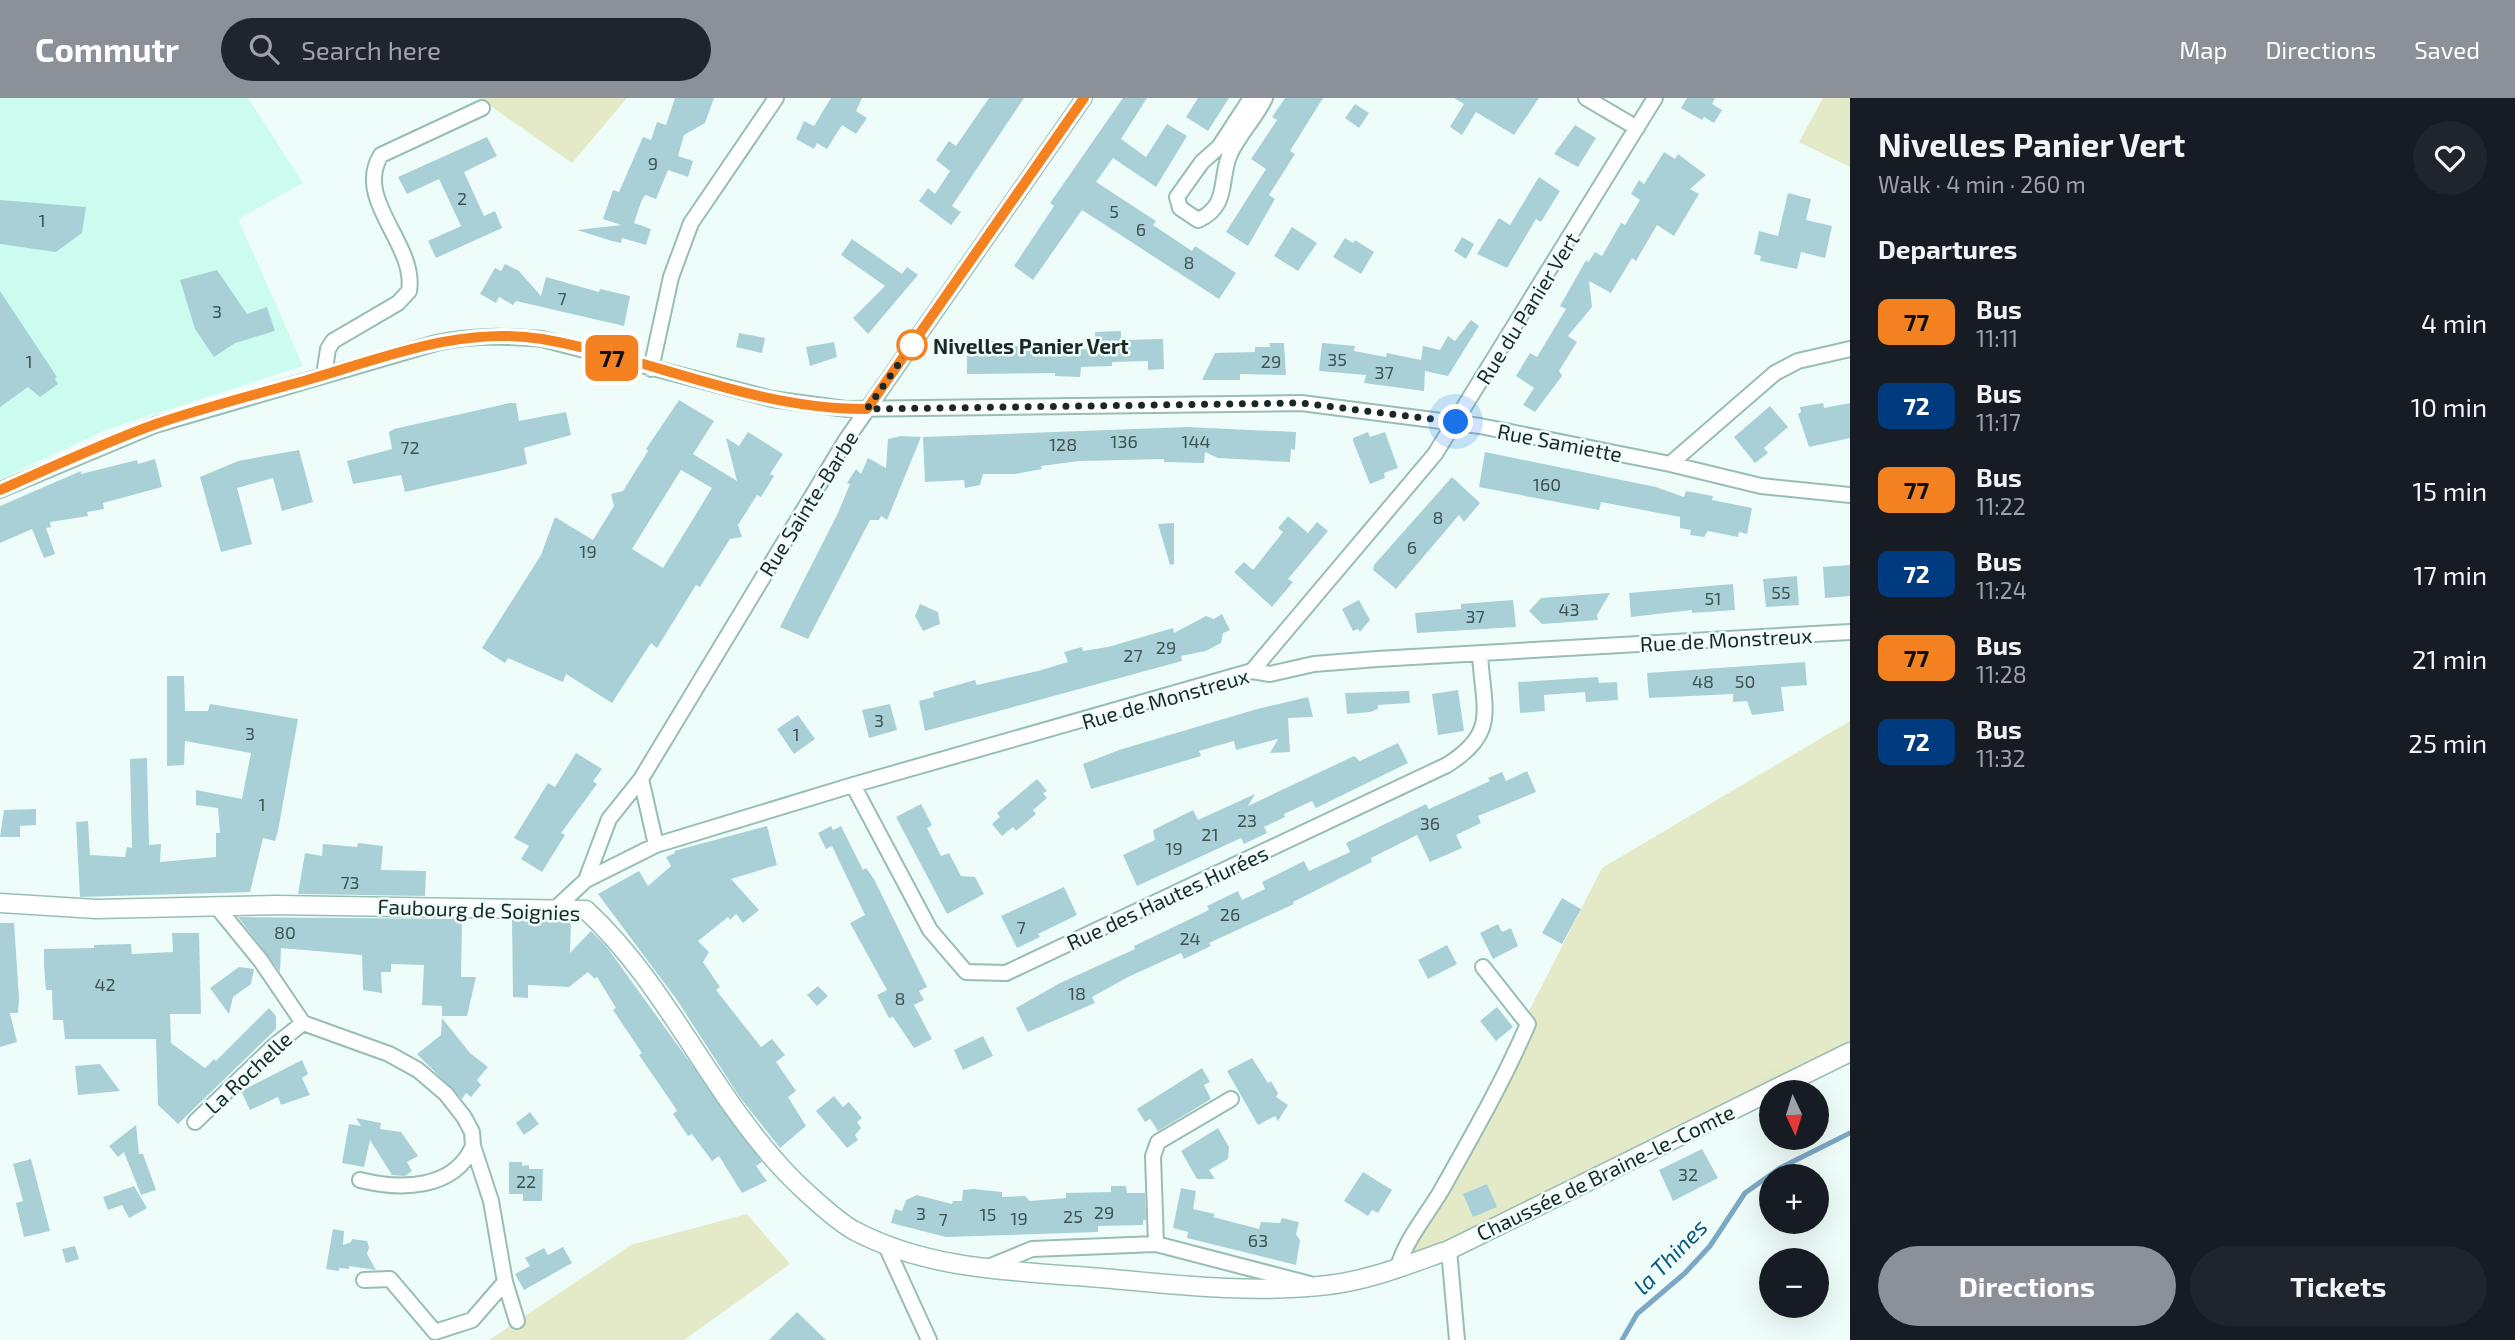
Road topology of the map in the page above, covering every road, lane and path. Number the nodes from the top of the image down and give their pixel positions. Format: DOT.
graph roads {
  1 [pos="776,98"];
  2 [pos="1084,98"];
  3 [pos="1251,98"];
  4 [pos="1265,98"];
  5 [pos="1586,98"];
  6 [pos="1655,98"];
  7 [pos="482,108"];
  8 [pos="1637,128"];
  9 [pos="1850,349"];
  10 [pos="651,369"];
  11 [pos="324,374"];
  12 [pos="867,409"];
  13 [pos="1456,422"];
  14 [pos="1670,464"];
  15 [pos="0,490"];
  16 [pos="1850,495"];
  17 [pos="1850,632"];
  18 [pos="1480,654"];
  19 [pos="1252,671"];
  20 [pos="641,779"];
  21 [pos="853,785"];
  22 [pos="656,845"];
  23 [pos="586,880"];
  24 [pos="0,903"];
  25 [pos="217,907"];
  26 [pos="556,908"];
  27 [pos="1483,967"];
  28 [pos="303,1023"];
  29 [pos="1850,1052"];
  30 [pos="1231,1099"];
  31 [pos="195,1122"];
  32 [pos="473,1146"];
  33 [pos="360,1180"];
  34 [pos="1156,1244"];
  35 [pos="886,1246"];
  36 [pos="1449,1250"];
  37 [pos="986,1268"];
  38 [pos="1397,1270"];
  39 [pos="364,1280"];
  40 [pos="505,1282"];
  41 [pos="1318,1286"];
  42 [pos="517,1321"];
  43 [pos="432,1336"];
  44 [pos="929,1340"];
  45 [pos="1457,1340"];
  1 -- 10 [label="street"];
  2 -- 12 [label="street, Rue Sainte-Barbe"];
  3 -- 4 [label="street"];
  5 -- 8 [label="street"];
  6 -- 8 [label="street, Rue du Panier Vert"];
  7 -- 11 [label="street"];
  8 -- 13 [label="street, Rue du Panier Vert"];
  9 -- 14 [label="street"];
  10 -- 11 [label="street, Rue Samiette"];
  10 -- 12 [label="street, Rue Samiette"];
  11 -- 15 [label="street, Rue Samiette"];
  12 -- 13 [label="street, Rue Samiette"];
  12 -- 20 [label="street, Rue Sainte-Barbe"];
  13 -- 14 [label="street, Rue Samiette"];
  13 -- 19 [label="street, Rue du Panier Vert"];
  14 -- 16 [label="street, Rue Samiette"];
  17 -- 18 [label="street, Rue de Monstreux"];
  18 -- 19 [label="street, Rue de Monstreux"];
  18 -- 21 [label="street, Rue des Hautes Hurées"];
  19 -- 21 [label="street, Rue de Monstreux"];
  20 -- 22 [label="street"];
  20 -- 23 [label="street, Rue Sainte-Barbe"];
  21 -- 22 [label="street, Rue de Monstreux"];
  22 -- 23 [label="street, Rue de Monstreux"];
  23 -- 26 [label="street, Rue de Monstreux"];
  24 -- 25 [label="street, Faubourg de Soignies"];
  25 -- 26 [label="street, Faubourg de Soignies"];
  25 -- 28 [label="street, La Rochelle"];
  26 -- 35 [label="street, Faubourg de Soignies"];
  27 -- 38 [label="street"];
  28 -- 31 [label="street, La Rochelle"];
  28 -- 32 [label="street, La Rochelle"];
  29 -- 36 [label="street, Chaussée de Braine-le-Comte"];
  30 -- 34 [label="street"];
  32 -- 33 [label="street"];
  32 -- 40 [label="street, La Rochelle"];
  34 -- 37 [label="street, Chaussée de Braine-le-Comte"];
  34 -- 41 [label="street, Chaussée de Braine-le-Comte"];
  35 -- 37 [label="street, Chaussée de Braine-le-Comte"];
  35 -- 44 [label="street"];
  36 -- 38 [label="street, Chaussée de Braine-le-Comte"];
  36 -- 45 [label="street"];
  37 -- 41 [label="street, Chaussée de Braine-le-Comte"];
  38 -- 41 [label="street, Chaussée de Braine-le-Comte"];
  39 -- 43 [label="street"];
  40 -- 42 [label="street, La Rochelle"];
  40 -- 43 [label="street"];
}
